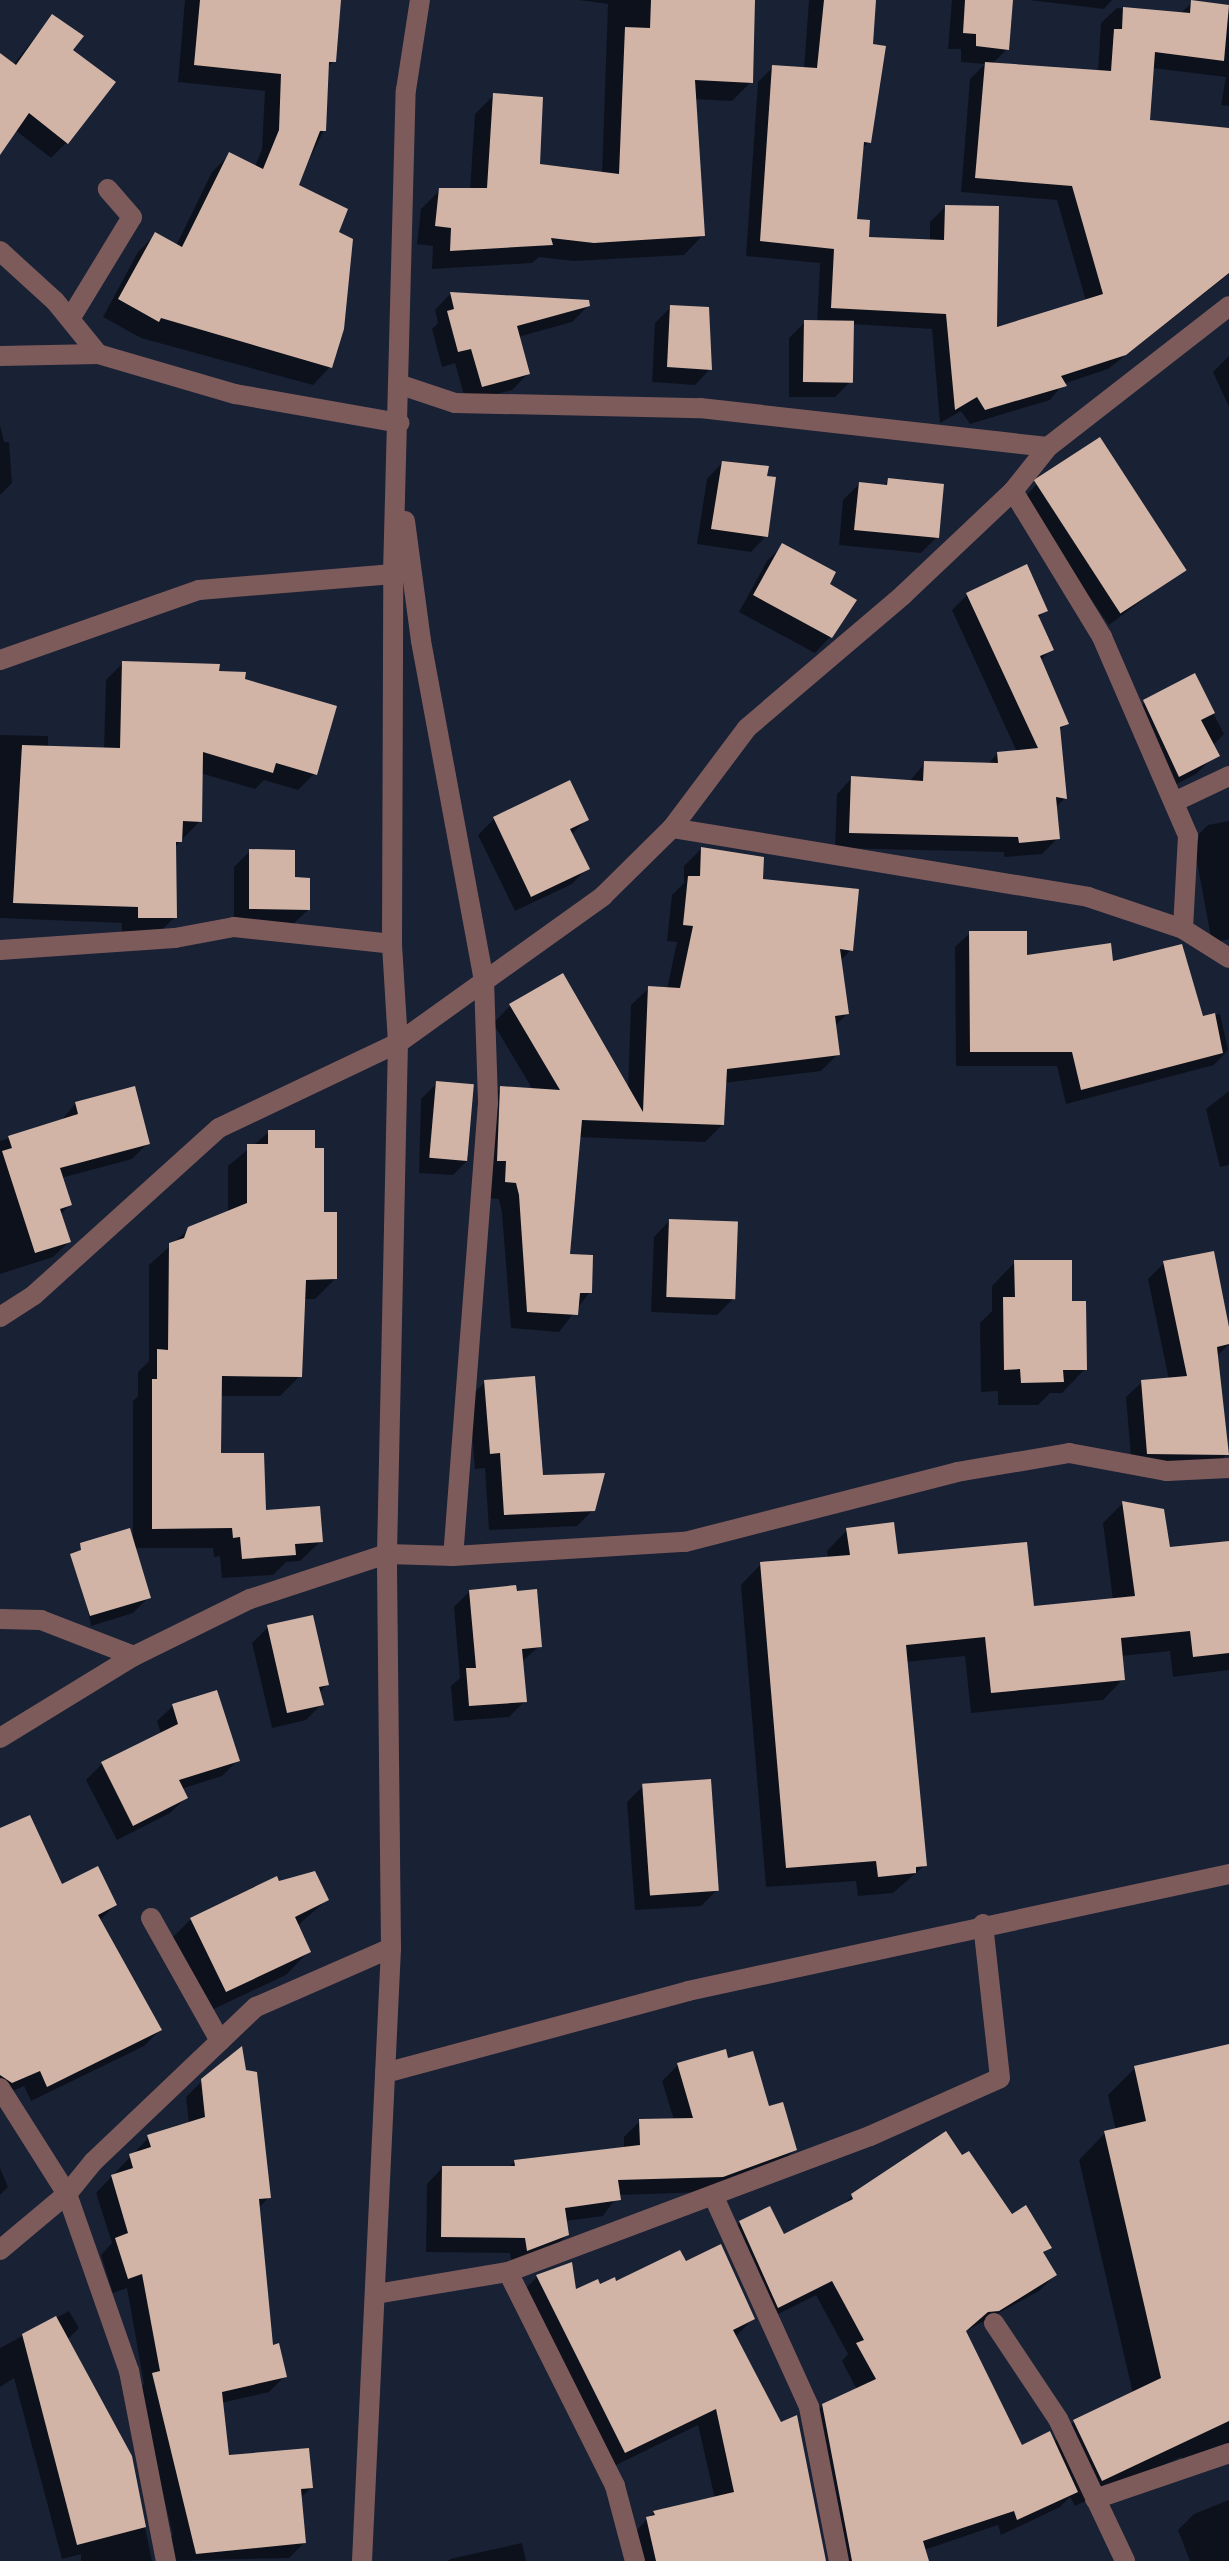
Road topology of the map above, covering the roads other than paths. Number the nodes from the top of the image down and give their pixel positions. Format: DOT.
graph roads {
  1 [pos="420,0"];
  2 [pos="108,189"];
  3 [pos="0,251"];
  4 [pos="1229,306"];
  5 [pos="70,319"];
  6 [pos="98,354"];
  7 [pos="0,356"];
  8 [pos="398,384"];
  9 [pos="399,423"];
  10 [pos="1048,447"];
  11 [pos="399,473"];
  12 [pos="1013,491"];
  13 [pos="393,574"];
  14 [pos="0,660"];
  15 [pos="1229,776"];
  16 [pos="1174,802"];
  17 [pos="672,828"];
  18 [pos="1183,929"];
  19 [pos="392,944"];
  20 [pos="0,950"];
  21 [pos="1229,958"];
  22 [pos="484,980"];
  23 [pos="398,1043"];
  24 [pos="0,1317"];
  25 [pos="1229,1468"];
  26 [pos="387,1554"];
  27 [pos="453,1556"];
  28 [pos="0,1619"];
  29 [pos="134,1656"];
  30 [pos="0,1738"];
  31 [pos="1229,1874"];
  32 [pos="151,1918"];
  33 [pos="983,1924"];
  34 [pos="391,1948"];
  35 [pos="220,2041"];
  36 [pos="385,2073"];
  37 [pos="0,2088"];
  38 [pos="67,2194"];
  39 [pos="713,2195"];
  40 [pos="0,2250"];
  41 [pos="508,2272"];
  42 [pos="376,2294"];
  43 [pos="994,2323"];
  44 [pos="1229,2453"];
  45 [pos="1095,2499"];
  46 [pos="166,2561"];
  47 [pos="362,2561"];
  48 [pos="635,2561"];
  49 [pos="839,2561"];
  50 [pos="1125,2561"];
  1 -- 8 [label="street"];
  2 -- 5 [label="street"];
  3 -- 5 [label="street"];
  4 -- 10 [label="street"];
  5 -- 6 [label="street"];
  6 -- 7 [label="street"];
  6 -- 9 [label="street"];
  8 -- 9 [label="street"];
  8 -- 10 [label="street"];
  9 -- 11 [label="street"];
  10 -- 12 [label="street"];
  11 -- 13 [label="street"];
  11 -- 22 [label="street"];
  12 -- 16 [label="street"];
  12 -- 17 [label="street"];
  13 -- 14 [label="street"];
  13 -- 19 [label="street"];
  15 -- 16 [label="street"];
  16 -- 18 [label="street"];
  17 -- 18 [label="street"];
  17 -- 22 [label="street"];
  18 -- 21 [label="street"];
  19 -- 20 [label="street"];
  19 -- 23 [label="street"];
  22 -- 23 [label="street"];
  22 -- 27 [label="street"];
  23 -- 24 [label="street"];
  23 -- 26 [label="street"];
  25 -- 27 [label="street"];
  26 -- 27 [label="street"];
  26 -- 29 [label="street"];
  26 -- 34 [label="street"];
  28 -- 29 [label="street"];
  29 -- 30 [label="street"];
  31 -- 33 [label="street"];
  32 -- 35 [label="street"];
  33 -- 36 [label="street"];
  33 -- 39 [label="street"];
  34 -- 35 [label="street"];
  34 -- 36 [label="street"];
  35 -- 38 [label="street"];
  36 -- 42 [label="street"];
  37 -- 38 [label="street"];
  38 -- 40 [label="street"];
  38 -- 46 [label="street"];
  39 -- 41 [label="street"];
  39 -- 49 [label="street"];
  41 -- 42 [label="street"];
  41 -- 48 [label="street"];
  42 -- 47 [label="street"];
  43 -- 45 [label="street"];
  44 -- 45 [label="street"];
  45 -- 50 [label="street"];
}
